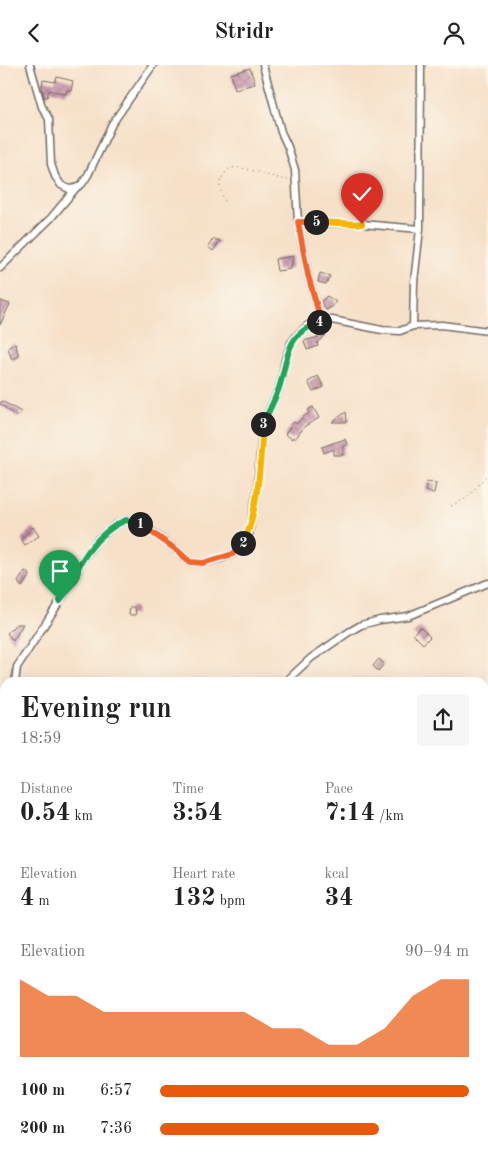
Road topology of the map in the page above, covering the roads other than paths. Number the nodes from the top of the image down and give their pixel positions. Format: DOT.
graph roads {
  1 [pos="30,65"];
  2 [pos="153,65"];
  3 [pos="263,65"];
  4 [pos="421,65"];
  5 [pos="76,188"];
  6 [pos="298,222"];
  7 [pos="420,229"];
  8 [pos="0,268"];
  9 [pos="321,321"];
  10 [pos="412,326"];
  11 [pos="488,331"];
  12 [pos="488,583"];
  13 [pos="15,677"];
  14 [pos="291,677"];
  1 -- 5 [label="street"];
  2 -- 5 [label="street"];
  3 -- 6 [label="street"];
  4 -- 7 [label="street"];
  5 -- 8 [label="street"];
  6 -- 7 [label="street"];
  6 -- 9 [label="street"];
  7 -- 10 [label="street"];
  9 -- 10 [label="street"];
  9 -- 13 [label="street"];
  10 -- 11 [label="street"];
  12 -- 14 [label="street"];
}
